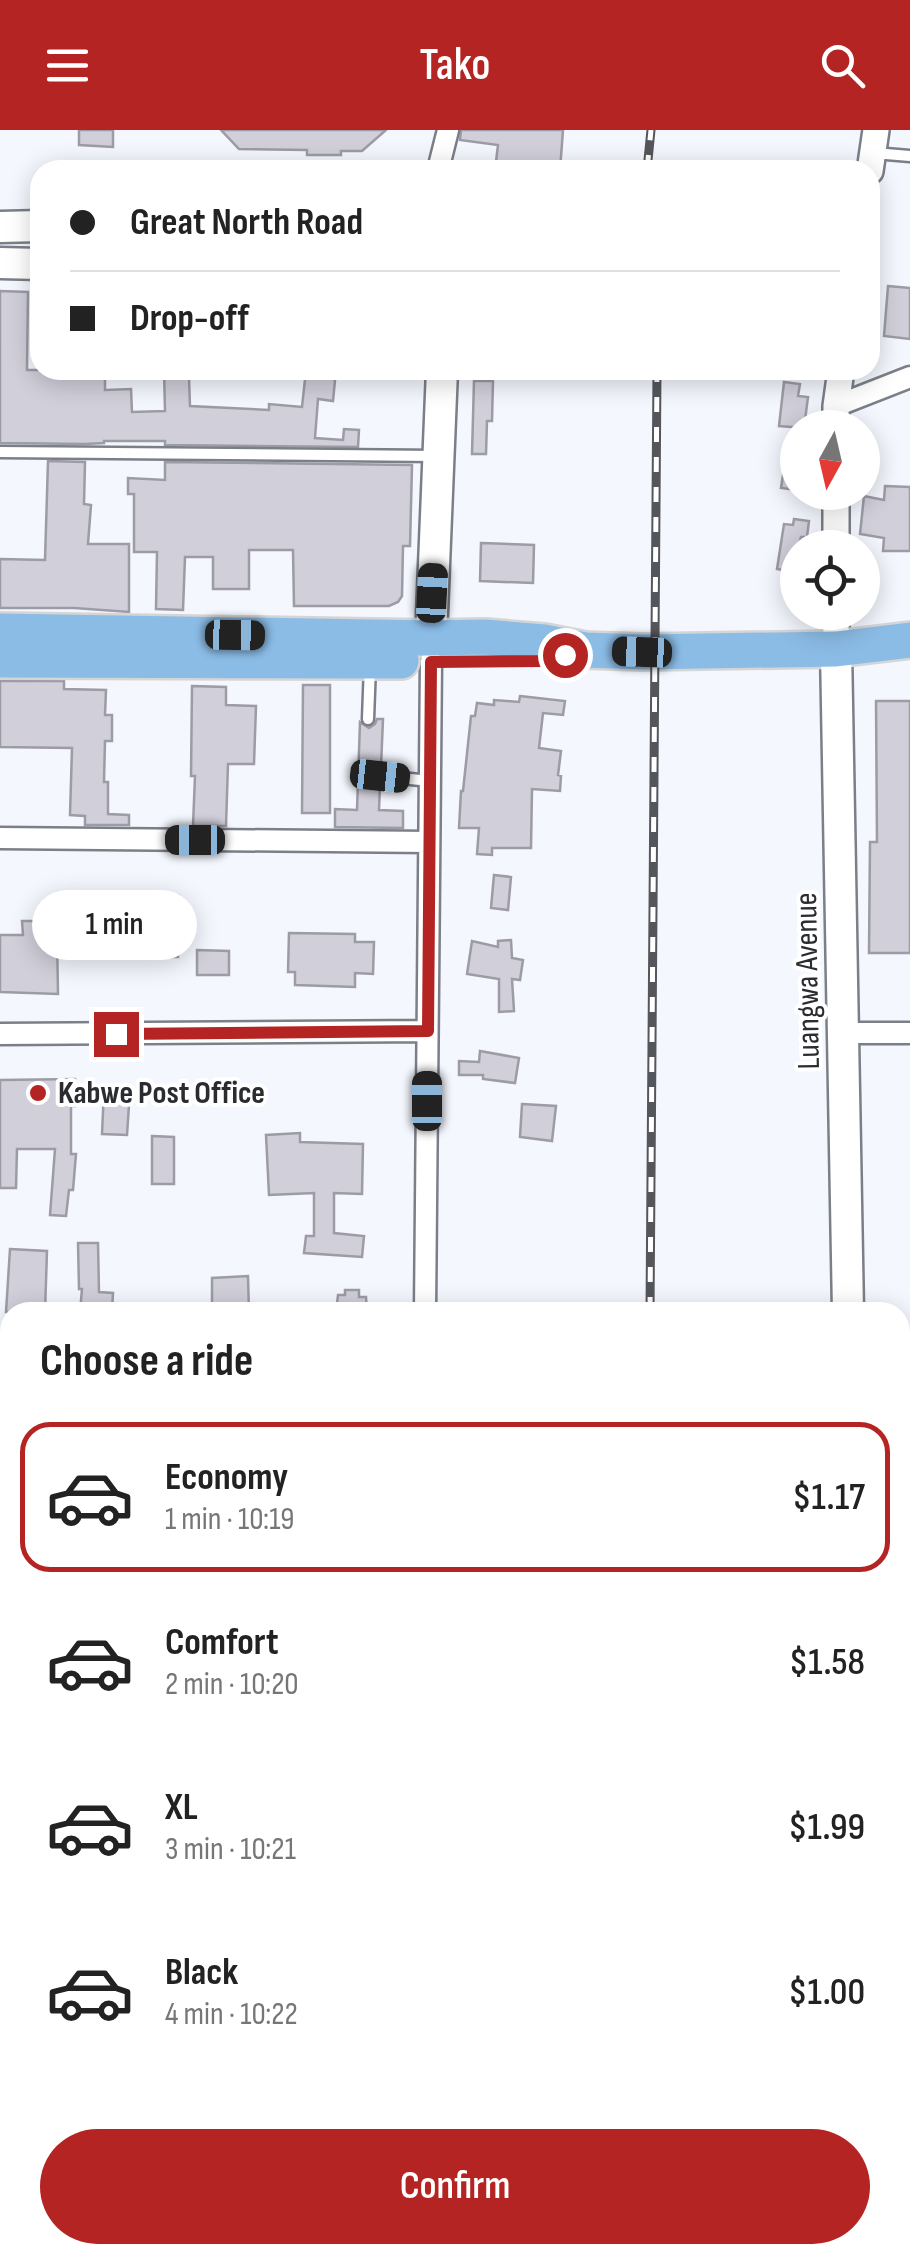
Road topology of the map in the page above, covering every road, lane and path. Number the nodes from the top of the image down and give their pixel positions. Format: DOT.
graph roads {
  1 [pos="447,132"];
  2 [pos="873,151"];
  3 [pos="910,156"];
  4 [pos="440,160"];
  5 [pos="453,160"];
  6 [pos="0,226"];
  7 [pos="30,226"];
  8 [pos="0,263"];
  9 [pos="30,264"];
  10 [pos="910,377"];
  11 [pos="442,380"];
  12 [pos="840,380"];
  13 [pos="837,410"];
  14 [pos="849,410"];
  15 [pos="0,452"];
  16 [pos="438,456"];
  17 [pos="836,630"];
  18 [pos="0,632"];
  19 [pos="910,640"];
  20 [pos="836,649"];
  21 [pos="431,650"];
  22 [pos="0,660"];
  23 [pos="370,662"];
  24 [pos="368,719"];
  25 [pos="380,776"];
  26 [pos="430,780"];
  27 [pos="0,838"];
  28 [pos="429,842"];
  29 [pos="428,1031"];
  30 [pos="910,1033"];
  31 [pos="0,1034"];
  32 [pos="844,1034"];
  33 [pos="425,1302"];
  34 [pos="848,1302"];
  1 -- 4 [label="street"];
  1 -- 5 [label="street"];
  2 -- 3 [label="lane"];
  6 -- 7 [label="main road"];
  8 -- 9 [label="main road"];
  10 -- 14 [label="street"];
  11 -- 16 [label="main road"];
  12 -- 13 [label="street"];
  15 -- 16 [label="lane"];
  16 -- 21 [label="main road"];
  17 -- 20 [label="street"];
  18 -- 21 [label="highway"];
  19 -- 20 [label="highway"];
  20 -- 21 [label="highway"];
  20 -- 32 [label="main road, Luangwa Avenue"];
  21 -- 23 [label="highway"];
  21 -- 26 [label="street"];
  22 -- 23 [label="highway"];
  23 -- 24 [label="lane"];
  25 -- 26 [label="lane"];
  26 -- 28 [label="street"];
  27 -- 28 [label="street"];
  28 -- 29 [label="street"];
  29 -- 31 [label="street"];
  29 -- 33 [label="street"];
  30 -- 32 [label="street"];
  32 -- 34 [label="main road, Luangwa Avenue"];
}
